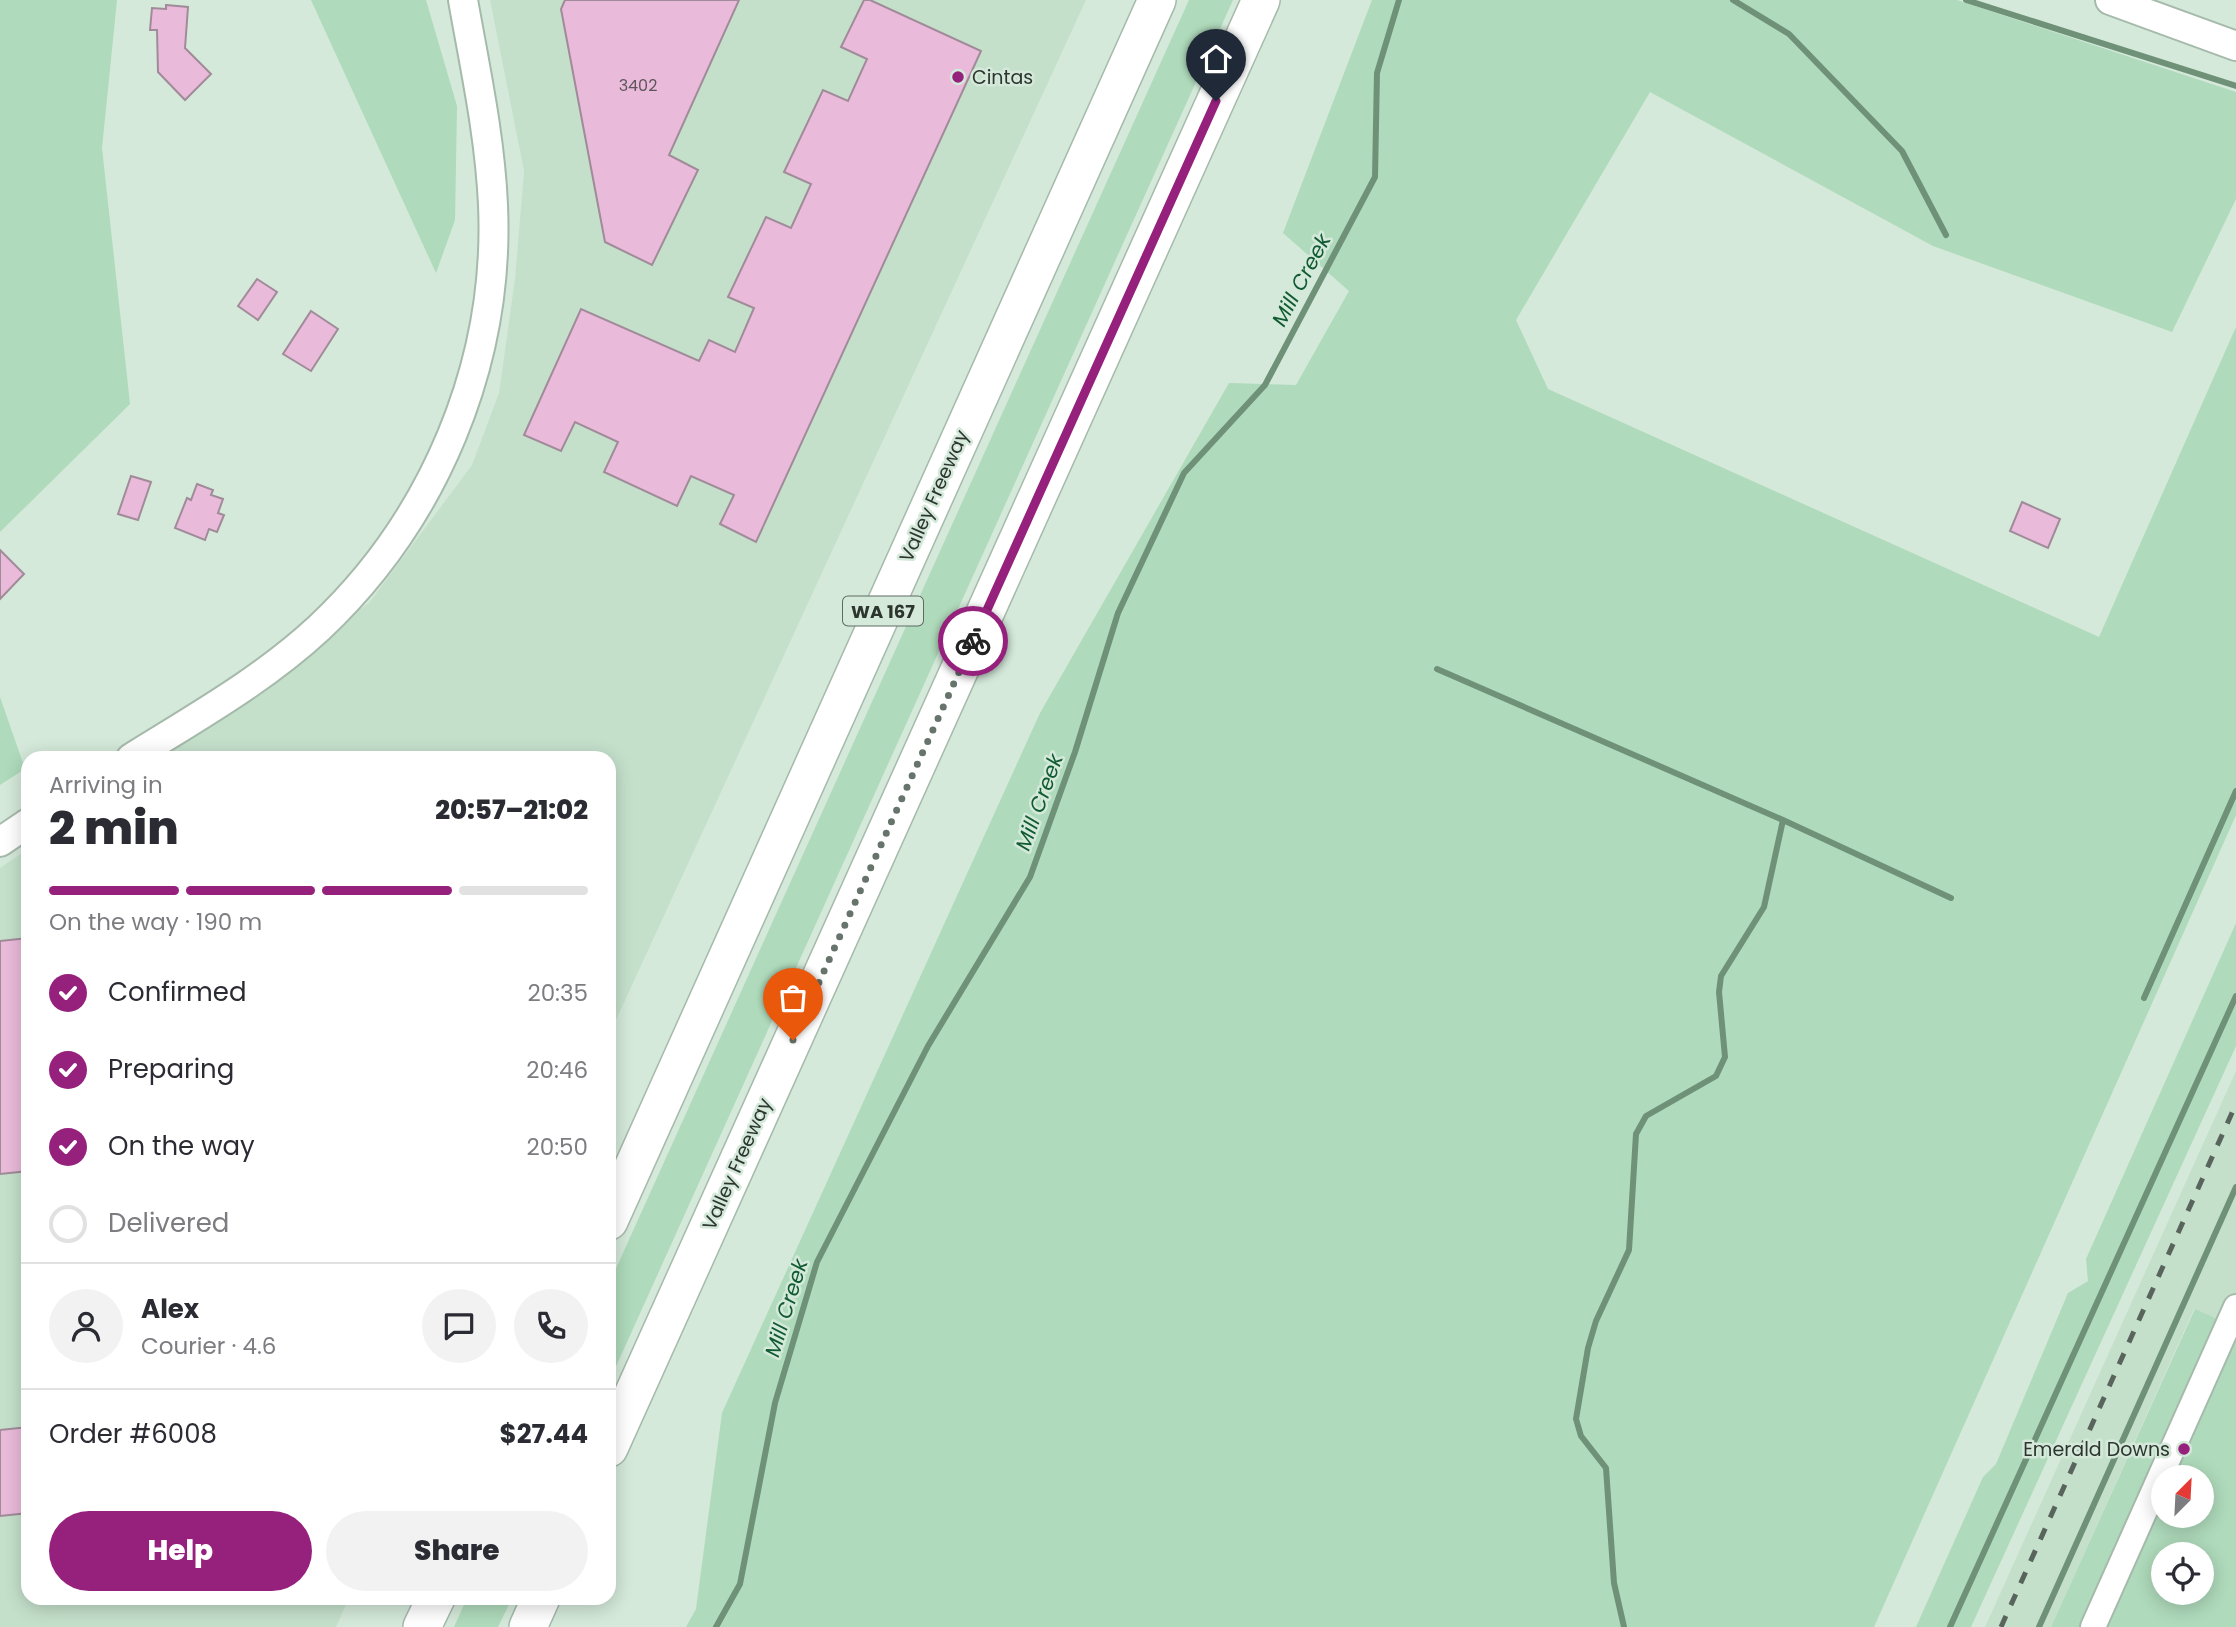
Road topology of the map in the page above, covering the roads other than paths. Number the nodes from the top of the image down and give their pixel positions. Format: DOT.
graph roads {
  1 [pos="463,0"];
  2 [pos="1157,0"];
  3 [pos="1261,0"];
  4 [pos="2110,0"];
  5 [pos="2236,46"];
  6 [pos="142,751"];
  7 [pos="21,828"];
  8 [pos="0,842"];
  9 [pos="616,1206"];
  10 [pos="2236,1307"];
  11 [pos="616,1432"];
  12 [pos="433,1605"];
  13 [pos="538,1605"];
  14 [pos="422,1627"];
  15 [pos="528,1627"];
  16 [pos="2093,1627"];
  1 -- 6 [label="main road"];
  2 -- 9 [label="highway, Valley Freeway / WA 167"];
  3 -- 11 [label="highway, Valley Freeway"];
  4 -- 5 [label="main road"];
  7 -- 8 [label="main road"];
  10 -- 16 [label="street"];
  12 -- 14 [label="highway"];
  13 -- 15 [label="highway"];
}
